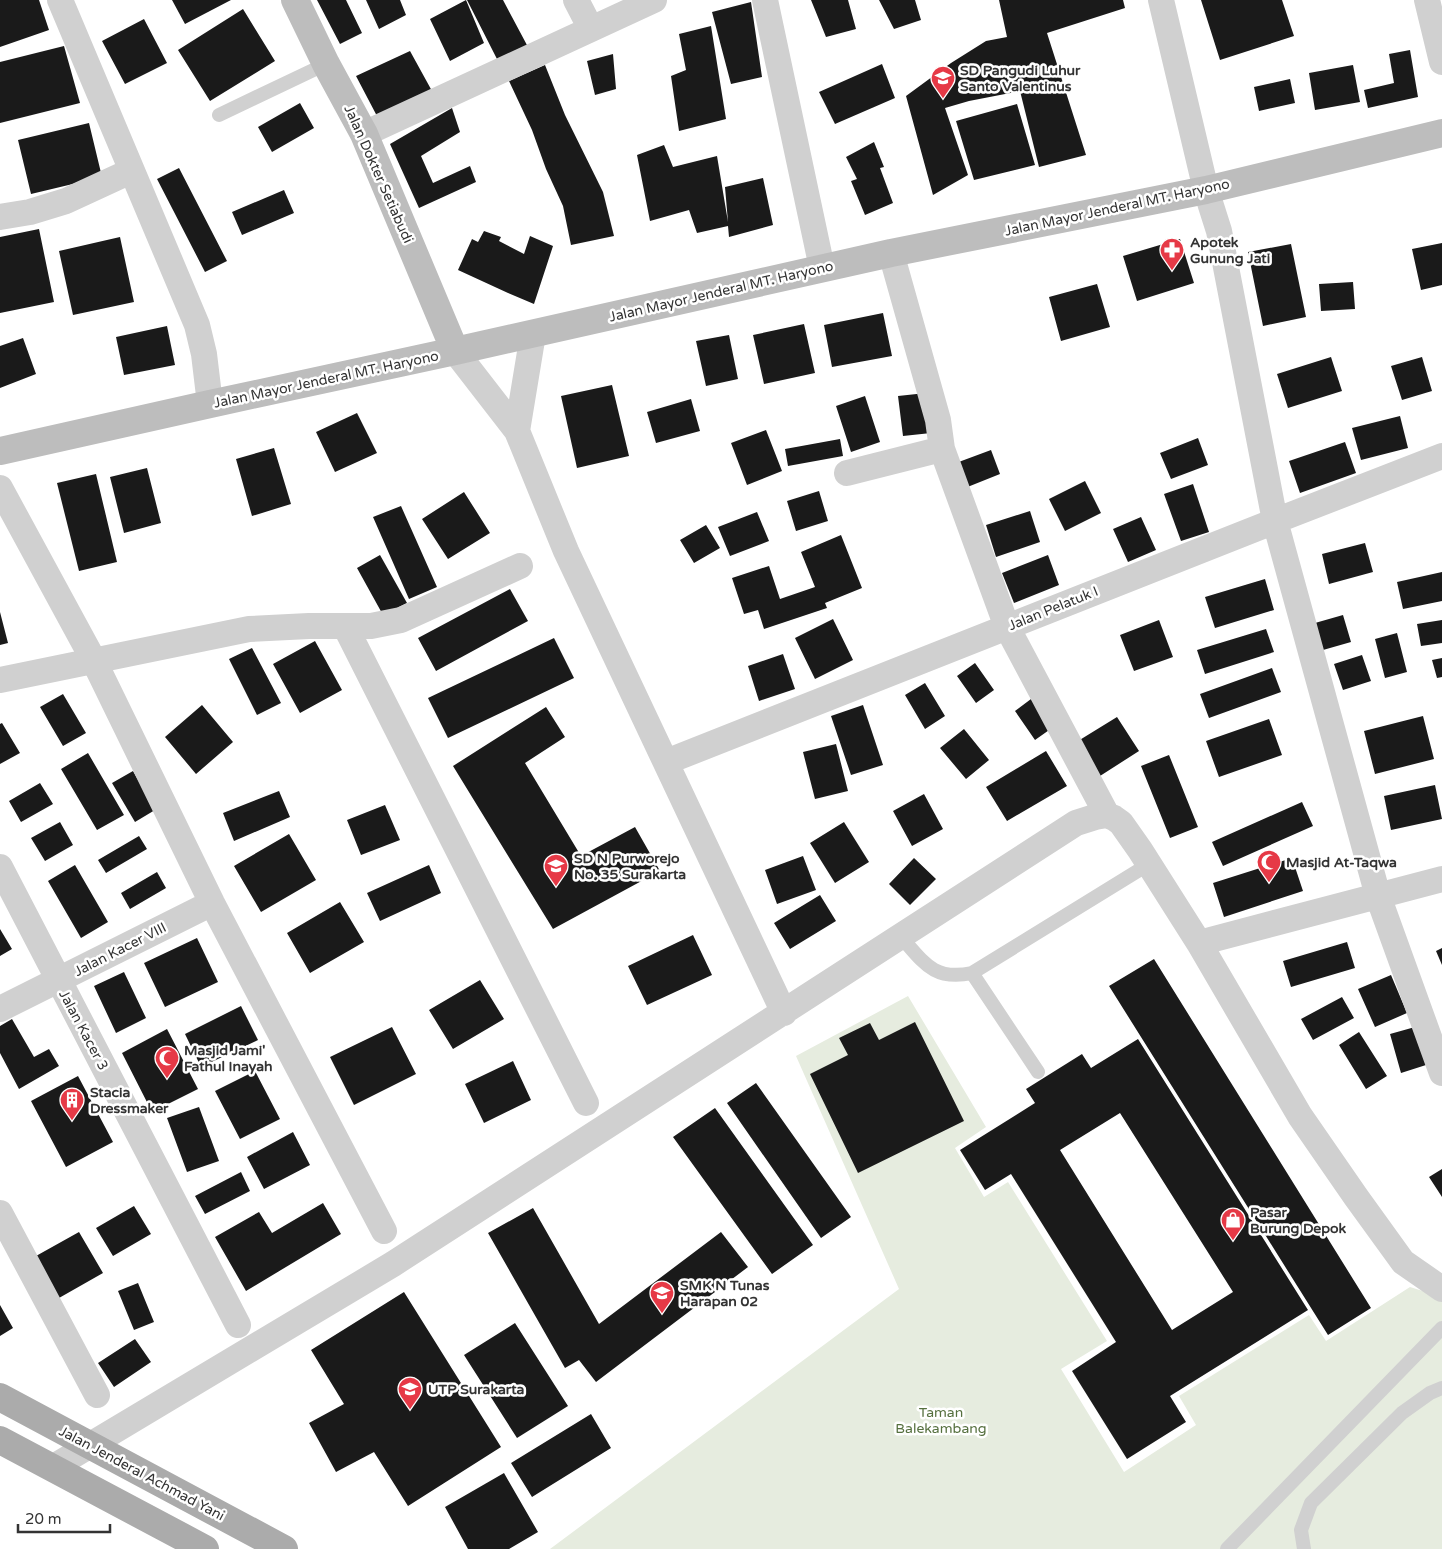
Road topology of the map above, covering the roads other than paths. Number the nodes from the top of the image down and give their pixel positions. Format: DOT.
graph roads {
  1 [pos="60,0"];
  2 [pos="295,0"];
  3 [pos="576,0"];
  4 [pos="654,0"];
  5 [pos="764,0"];
  6 [pos="1161,0"];
  7 [pos="1427,0"];
  8 [pos="591,29"];
  9 [pos="1442,62"];
  10 [pos="326,64"];
  11 [pos="219,115"];
  12 [pos="1442,133"];
  13 [pos="364,134"];
  14 [pos="131,171"];
  15 [pos="1206,190"];
  16 [pos="0,217"];
  17 [pos="891,253"];
  18 [pos="822,268"];
  19 [pos="533,334"];
  20 [pos="455,352"];
  21 [pos="210,404"];
  22 [pos="517,432"];
  23 [pos="942,449"];
  24 [pos="0,451"];
  25 [pos="1439,462"];
  26 [pos="847,473"];
  27 [pos="0,488"];
  28 [pos="1275,520"];
  29 [pos="520,566"];
  30 [pos="346,626"];
  31 [pos="1007,627"];
  32 [pos="94,660"];
  33 [pos="0,680"];
  34 [pos="666,762"];
  35 [pos="1107,815"];
  36 [pos="1149,864"];
  37 [pos="0,867"];
  38 [pos="1442,879"];
  39 [pos="1378,896"];
  40 [pos="212,902"];
  41 [pos="901,937"];
  42 [pos="1199,943"];
  43 [pos="972,973"];
  44 [pos="58,980"];
  45 [pos="0,1009"];
  46 [pos="784,1013"];
  47 [pos="1038,1072"];
  48 [pos="1442,1074"];
  49 [pos="586,1103"];
  50 [pos="0,1213"];
  51 [pos="384,1231"];
  52 [pos="1442,1289"];
  53 [pos="238,1325"];
  54 [pos="1442,1328"];
  55 [pos="1442,1388"];
  56 [pos="97,1395"];
  57 [pos="0,1396"];
  58 [pos="0,1440"];
  59 [pos="91,1444"];
  60 [pos="52,1468"];
  61 [pos="205,1549"];
  62 [pos="284,1549"];
  63 [pos="1227,1549"];
  64 [pos="1304,1549"];
  1 -- 14 [label="street"];
  2 -- 10 [label="main road, Jalan Dokter Setiabudi"];
  3 -- 8 [label="street"];
  4 -- 8 [label="street"];
  5 -- 18 [label="street"];
  6 -- 15 [label="street"];
  7 -- 9 [label="street"];
  8 -- 13 [label="street"];
  10 -- 11 [label="lane"];
  10 -- 13 [label="main road, Jalan Dokter Setiabudi"];
  12 -- 15 [label="main road, Jalan Mayor Jenderal MT. Haryono"];
  13 -- 20 [label="main road, Jalan Dokter Setiabudi"];
  14 -- 16 [label="street"];
  14 -- 21 [label="street"];
  15 -- 17 [label="main road, Jalan Mayor Jenderal MT. Haryono"];
  15 -- 28 [label="street"];
  17 -- 18 [label="main road, Jalan Mayor Jenderal MT. Haryono"];
  17 -- 23 [label="street"];
  18 -- 19 [label="main road, Jalan Mayor Jenderal MT. Haryono"];
  19 -- 20 [label="main road, Jalan Mayor Jenderal MT. Haryono"];
  19 -- 22 [label="street"];
  20 -- 21 [label="main road, Jalan Mayor Jenderal MT. Haryono"];
  20 -- 22 [label="street"];
  21 -- 24 [label="main road, Jalan Mayor Jenderal MT. Haryono"];
  22 -- 34 [label="street"];
  23 -- 26 [label="street"];
  23 -- 31 [label="street"];
  25 -- 28 [label="street, Jalan Pelatuk I"];
  27 -- 32 [label="street"];
  28 -- 31 [label="street, Jalan Pelatuk I"];
  28 -- 39 [label="street"];
  29 -- 30 [label="street"];
  30 -- 32 [label="street"];
  30 -- 49 [label="street"];
  31 -- 34 [label="street, Jalan Pelatuk I"];
  31 -- 35 [label="street"];
  32 -- 33 [label="street"];
  32 -- 40 [label="street"];
  34 -- 46 [label="street"];
  35 -- 36 [label="street"];
  35 -- 41 [label="street"];
  36 -- 42 [label="street"];
  36 -- 43 [label="lane"];
  37 -- 44 [label="street, Jalan Kacer 3"];
  38 -- 39 [label="street"];
  39 -- 42 [label="street"];
  39 -- 48 [label="street"];
  40 -- 44 [label="street, Jalan Kacer VIII"];
  40 -- 51 [label="street"];
  41 -- 43 [label="lane"];
  41 -- 46 [label="street"];
  42 -- 52 [label="street"];
  43 -- 47 [label="lane"];
  44 -- 45 [label="street, Jalan Kacer VIII"];
  44 -- 53 [label="street, Jalan Kacer 3"];
  46 -- 59 [label="street"];
  50 -- 56 [label="street"];
  54 -- 63 [label="lane"];
  55 -- 64 [label="lane"];
  57 -- 59 [label="main road, Jalan Jenderal Achmad Yani"];
  58 -- 60 [label="main road"];
  59 -- 60 [label="street"];
  59 -- 62 [label="main road, Jalan Jenderal Achmad Yani"];
  60 -- 61 [label="main road"];
}
